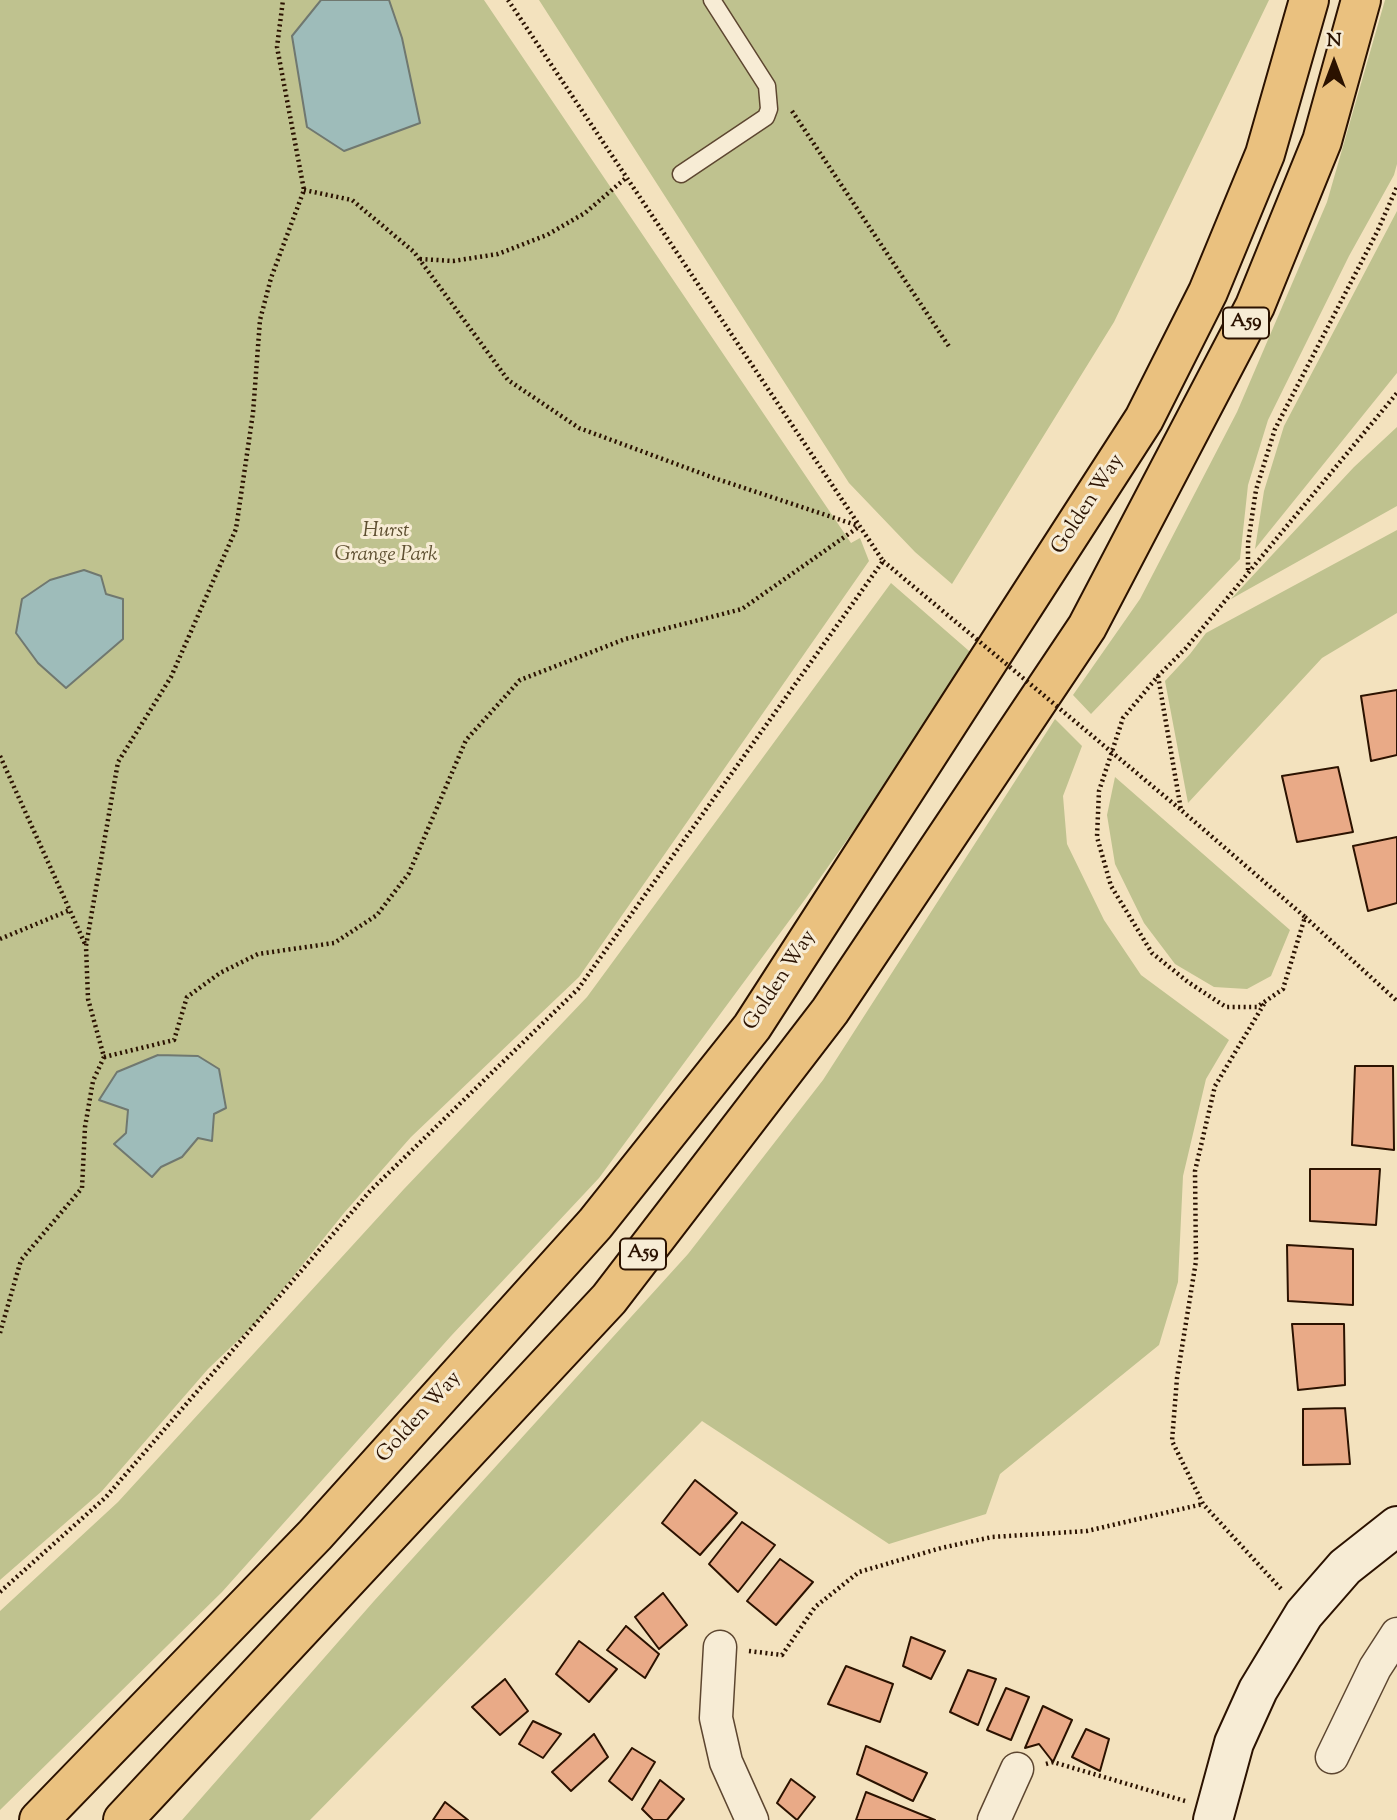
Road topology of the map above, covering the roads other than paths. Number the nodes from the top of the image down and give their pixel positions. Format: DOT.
graph roads {
  1 [pos="712,0"];
  2 [pos="1309,0"];
  3 [pos="1361,0"];
  4 [pos="681,174"];
  5 [pos="1397,1526"];
  6 [pos="1397,1634"];
  7 [pos="720,1647"];
  8 [pos="196,1740"];
  9 [pos="1332,1757"];
  10 [pos="1017,1769"];
  11 [pos="1213,1815"];
  12 [pos="39,1820"];
  13 [pos="123,1820"];
  14 [pos="134,1820"];
  15 [pos="752,1820"];
  16 [pos="994,1820"];
  1 -- 4 [label="lane"];
  2 -- 12 [label="highway, Golden Way / A59"];
  3 -- 8 [label="highway, A59"];
  5 -- 11 [label="street"];
  6 -- 9 [label="street"];
  7 -- 15 [label="street"];
  8 -- 13 [label="highway, A59"];
  8 -- 14 [label="highway"];
  10 -- 16 [label="street"];
}
